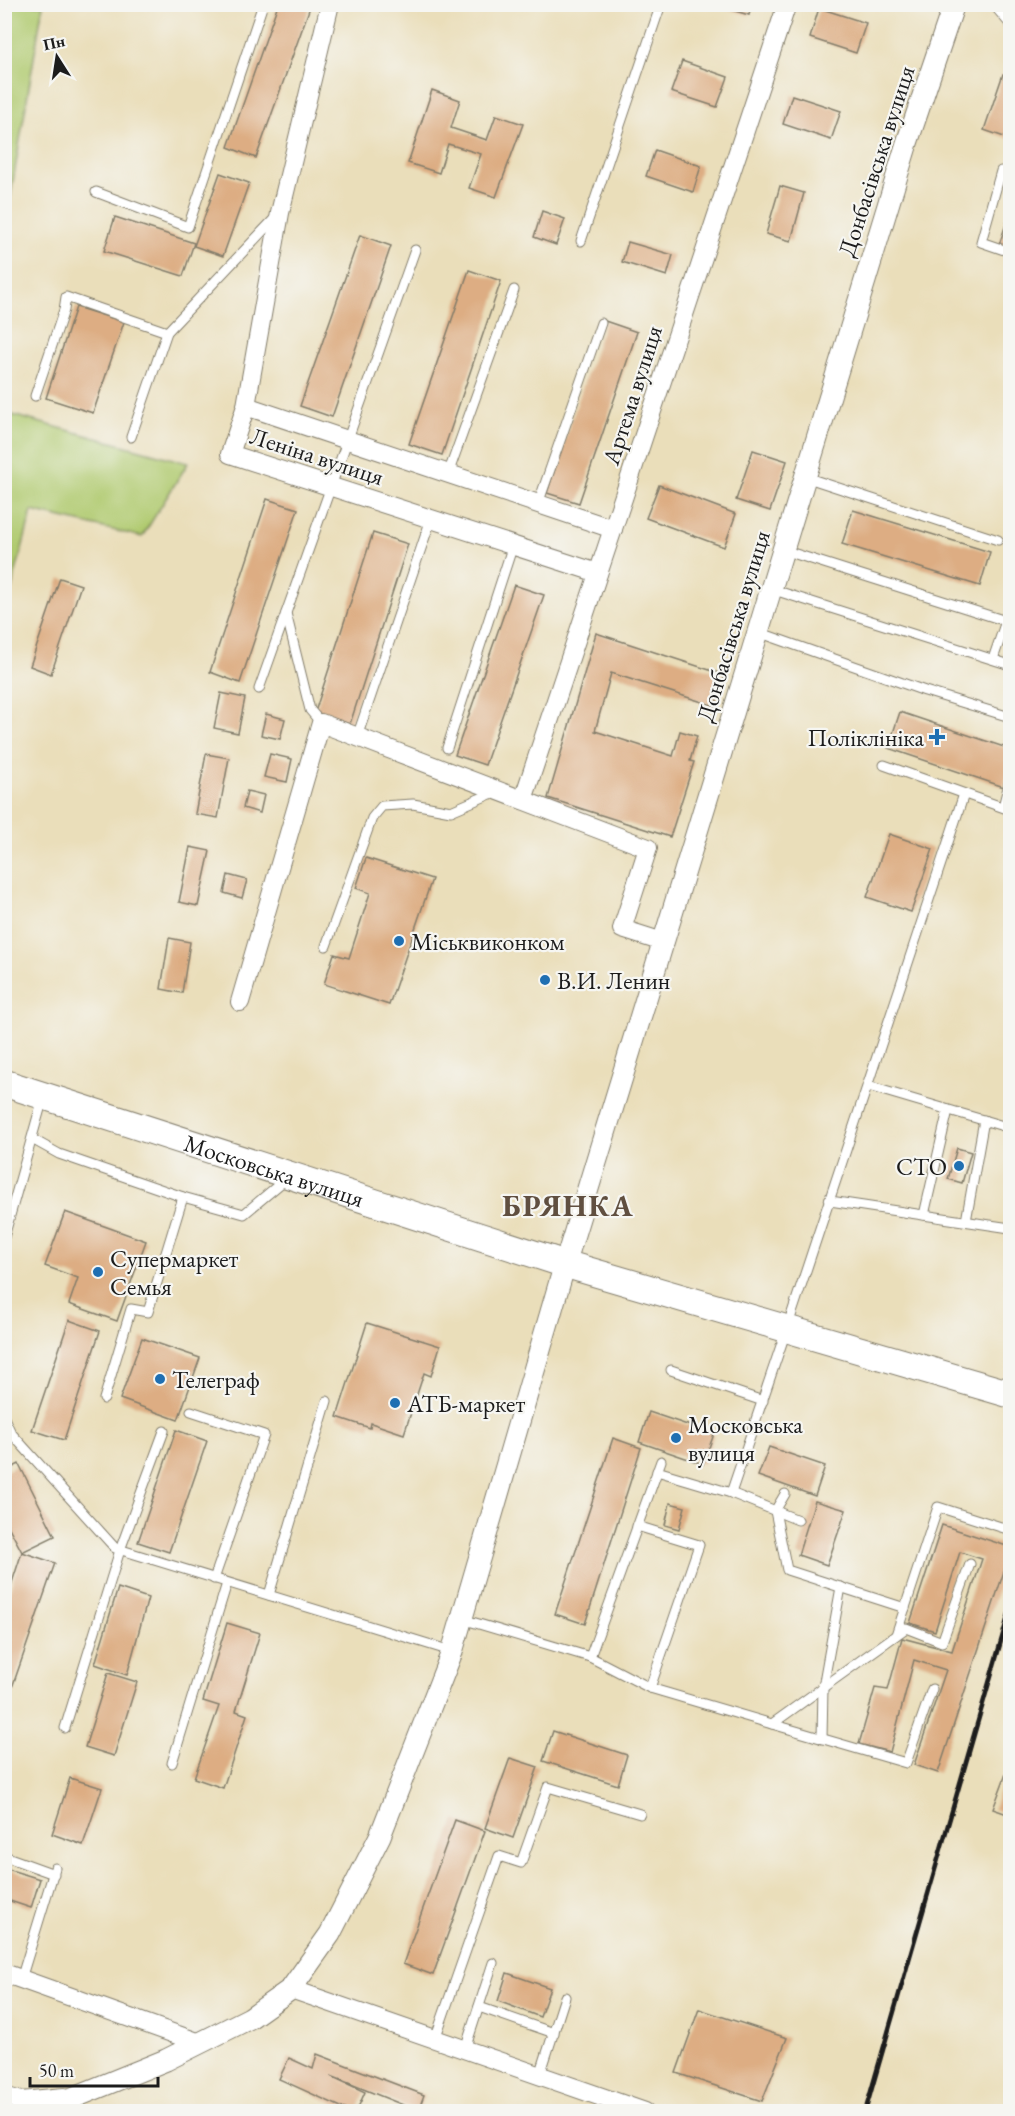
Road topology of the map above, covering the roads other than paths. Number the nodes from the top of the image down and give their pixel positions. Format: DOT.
graph roads {
  1 [pos="263,4"];
  2 [pos="330,4"];
  3 [pos="661,4"];
  4 [pos="787,4"];
  5 [pos="954,4"];
  6 [pos="993,4"];
  7 [pos="1011,24"];
  8 [pos="1011,173"];
  9 [pos="96,192"];
  10 [pos="280,213"];
  11 [pos="581,241"];
  12 [pos="415,250"];
  13 [pos="1011,252"];
  14 [pos="514,290"];
  15 [pos="601,323"];
  16 [pos="167,332"];
  17 [pos="35,396"];
  18 [pos="246,406"];
  19 [pos="131,437"];
  20 [pos="348,440"];
  21 [pos="448,474"];
  22 [pos="805,477"];
  23 [pos="331,486"];
  24 [pos="538,504"];
  25 [pos="431,519"];
  26 [pos="613,529"];
  27 [pos="998,540"];
  28 [pos="513,545"];
  29 [pos="783,550"];
  30 [pos="598,573"];
  31 [pos="771,590"];
  32 [pos="1011,608"];
  33 [pos="286,613"];
  34 [pos="1006,621"];
  35 [pos="758,632"];
  36 [pos="993,659"];
  37 [pos="1011,665"];
  38 [pos="259,690"];
  39 [pos="1011,717"];
  40 [pos="321,723"];
  41 [pos="357,737"];
  42 [pos="447,748"];
  43 [pos="884,765"];
  44 [pos="1011,780"];
  45 [pos="498,791"];
  46 [pos="964,794"];
  47 [pos="523,800"];
  48 [pos="1007,808"];
  49 [pos="663,942"];
  50 [pos="326,946"];
  51 [pos="240,1002"];
  52 [pos="4,1083"];
  53 [pos="868,1086"];
  54 [pos="44,1096"];
  55 [pos="948,1110"];
  56 [pos="984,1120"];
  57 [pos="1011,1128"];
  58 [pos="32,1139"];
  59 [pos="290,1175"];
  60 [pos="183,1197"];
  61 [pos="830,1201"];
  62 [pos="924,1215"];
  63 [pos="966,1221"];
  64 [pos="1011,1228"];
  65 [pos="4,1237"];
  66 [pos="565,1264"];
  67 [pos="787,1328"];
  68 [pos="671,1370"];
  69 [pos="1011,1394"];
  70 [pos="104,1399"];
  71 [pos="327,1401"];
  72 [pos="762,1401"];
  73 [pos="191,1411"];
  74 [pos="4,1418"];
  75 [pos="164,1431"];
  76 [pos="8,1434"];
  77 [pos="661,1461"];
  78 [pos="657,1471"];
  79 [pos="731,1493"];
  80 [pos="785,1494"];
  81 [pos="775,1511"];
  82 [pos="798,1520"];
  83 [pos="637,1526"];
  84 [pos="1004,1528"];
  85 [pos="120,1550"];
  86 [pos="970,1564"];
  87 [pos="214,1579"];
  88 [pos="227,1583"];
  89 [pos="841,1587"];
  90 [pos="269,1595"];
  91 [pos="905,1608"];
  92 [pos="462,1619"];
  93 [pos="896,1635"];
  94 [pos="452,1652"];
  95 [pos="590,1657"];
  96 [pos="823,1687"];
  97 [pos="650,1688"];
  98 [pos="932,1689"];
  99 [pos="772,1724"];
  100 [pos="65,1728"];
  101 [pos="822,1739"];
  102 [pos="172,1763"];
  103 [pos="640,1814"];
  104 [pos="4,1856"];
  105 [pos="493,1963"];
  106 [pos="13,1976"];
  107 [pos="291,1989"];
  108 [pos="565,1997"];
  109 [pos="478,2007"];
  110 [pos="554,2033"];
  111 [pos="435,2038"];
  112 [pos="200,2043"];
  113 [pos="465,2049"];
  114 [pos="540,2075"];
  115 [pos="4,2096"];
  116 [pos="75,2096"];
  117 [pos="39,2112"];
  118 [pos="645,2112"];
  1 -- 9 [label="lane"];
  2 -- 10 [label="street"];
  3 -- 11 [label="lane"];
  4 -- 26 [label="street, Артема вулиця"];
  5 -- 22 [label="street, Донбасівська вулиця"];
  6 -- 7 [label="lane"];
  8 -- 13 [label="lane"];
  10 -- 16 [label="lane"];
  10 -- 18 [label="street"];
  12 -- 20 [label="lane"];
  14 -- 21 [label="lane"];
  15 -- 24 [label="lane"];
  16 -- 17 [label="lane"];
  16 -- 19 [label="lane"];
  18 -- 20 [label="street, Леніна вулиця"];
  18 -- 23 [label="street, Леніна вулиця"];
  20 -- 21 [label="street, Леніна вулиця"];
  20 -- 23 [label="lane"];
  21 -- 24 [label="street, Леніна вулиця"];
  22 -- 27 [label="lane"];
  22 -- 29 [label="street, Донбасівська вулиця"];
  23 -- 25 [label="street, Леніна вулиця"];
  23 -- 33 [label="lane"];
  24 -- 26 [label="street, Леніна вулиця"];
  25 -- 28 [label="street, Леніна вулиця"];
  25 -- 41 [label="lane"];
  26 -- 30 [label="street, Артема вулиця"];
  28 -- 30 [label="street, Леніна вулиця"];
  28 -- 42 [label="lane"];
  29 -- 31 [label="street, Донбасівська вулиця"];
  29 -- 34 [label="lane"];
  30 -- 47 [label="street, Артема вулиця"];
  31 -- 35 [label="street, Донбасівська вулиця"];
  31 -- 36 [label="lane"];
  32 -- 34 [label="lane"];
  33 -- 38 [label="lane"];
  33 -- 40 [label="lane"];
  34 -- 36 [label="lane"];
  35 -- 39 [label="lane"];
  35 -- 49 [label="street, Донбасівська вулиця"];
  36 -- 37 [label="lane"];
  40 -- 41 [label="street"];
  40 -- 51 [label="street"];
  41 -- 45 [label="street"];
  43 -- 46 [label="lane"];
  44 -- 48 [label="lane"];
  45 -- 47 [label="street"];
  45 -- 50 [label="lane"];
  46 -- 48 [label="lane"];
  46 -- 53 [label="lane"];
  47 -- 49 [label="street"];
  49 -- 66 [label="street, Донбасівська вулиця"];
  52 -- 54 [label="main road, Московська вулиця"];
  53 -- 55 [label="lane"];
  53 -- 61 [label="lane"];
  54 -- 58 [label="lane"];
  54 -- 59 [label="main road, Московська вулиця"];
  55 -- 56 [label="lane"];
  55 -- 62 [label="lane"];
  56 -- 57 [label="lane"];
  56 -- 63 [label="lane"];
  58 -- 60 [label="lane"];
  58 -- 65 [label="lane"];
  59 -- 60 [label="lane"];
  59 -- 66 [label="main road, Московська вулиця"];
  60 -- 70 [label="lane"];
  61 -- 62 [label="lane"];
  61 -- 67 [label="lane"];
  62 -- 63 [label="lane"];
  63 -- 64 [label="lane"];
  66 -- 67 [label="main road, Московська вулиця"];
  66 -- 92 [label="street, Донбасівська вулиця"];
  67 -- 69 [label="main road, Московська вулиця"];
  67 -- 72 [label="lane"];
  68 -- 72 [label="lane"];
  71 -- 90 [label="lane"];
  72 -- 79 [label="lane"];
  73 -- 87 [label="lane"];
  74 -- 76 [label="lane"];
  75 -- 85 [label="lane"];
  76 -- 85 [label="lane"];
  77 -- 78 [label="lane"];
  78 -- 79 [label="lane"];
  78 -- 83 [label="lane"];
  79 -- 81 [label="lane"];
  80 -- 81 [label="lane"];
  81 -- 82 [label="lane"];
  81 -- 89 [label="lane"];
  83 -- 95 [label="lane"];
  83 -- 97 [label="lane"];
  84 -- 91 [label="lane"];
  85 -- 87 [label="lane"];
  85 -- 100 [label="lane"];
  86 -- 93 [label="lane"];
  87 -- 88 [label="lane"];
  88 -- 90 [label="lane"];
  88 -- 102 [label="lane"];
  89 -- 91 [label="lane"];
  89 -- 96 [label="lane"];
  90 -- 94 [label="lane"];
  91 -- 93 [label="lane"];
  92 -- 94 [label="street, Донбасівська вулиця"];
  92 -- 95 [label="lane"];
  93 -- 96 [label="lane"];
  94 -- 107 [label="street, Донбасівська вулиця"];
  95 -- 97 [label="lane"];
  96 -- 99 [label="lane"];
  96 -- 101 [label="lane"];
  97 -- 99 [label="lane"];
  98 -- 101 [label="lane"];
  99 -- 101 [label="lane"];
  103 -- 111 [label="lane"];
  104 -- 106 [label="lane"];
  105 -- 109 [label="lane"];
  106 -- 112 [label="street"];
  107 -- 111 [label="street"];
  107 -- 112 [label="street, Донбасівська вулиця"];
  108 -- 110 [label="lane"];
  109 -- 110 [label="lane"];
  109 -- 113 [label="lane"];
  110 -- 114 [label="lane"];
  111 -- 113 [label="street"];
  112 -- 116 [label="street, Донбасівська вулиця"];
  113 -- 114 [label="street"];
  114 -- 118 [label="street"];
  115 -- 116 [label="street"];
  116 -- 117 [label="street, Донбасівська вулиця"];
}
